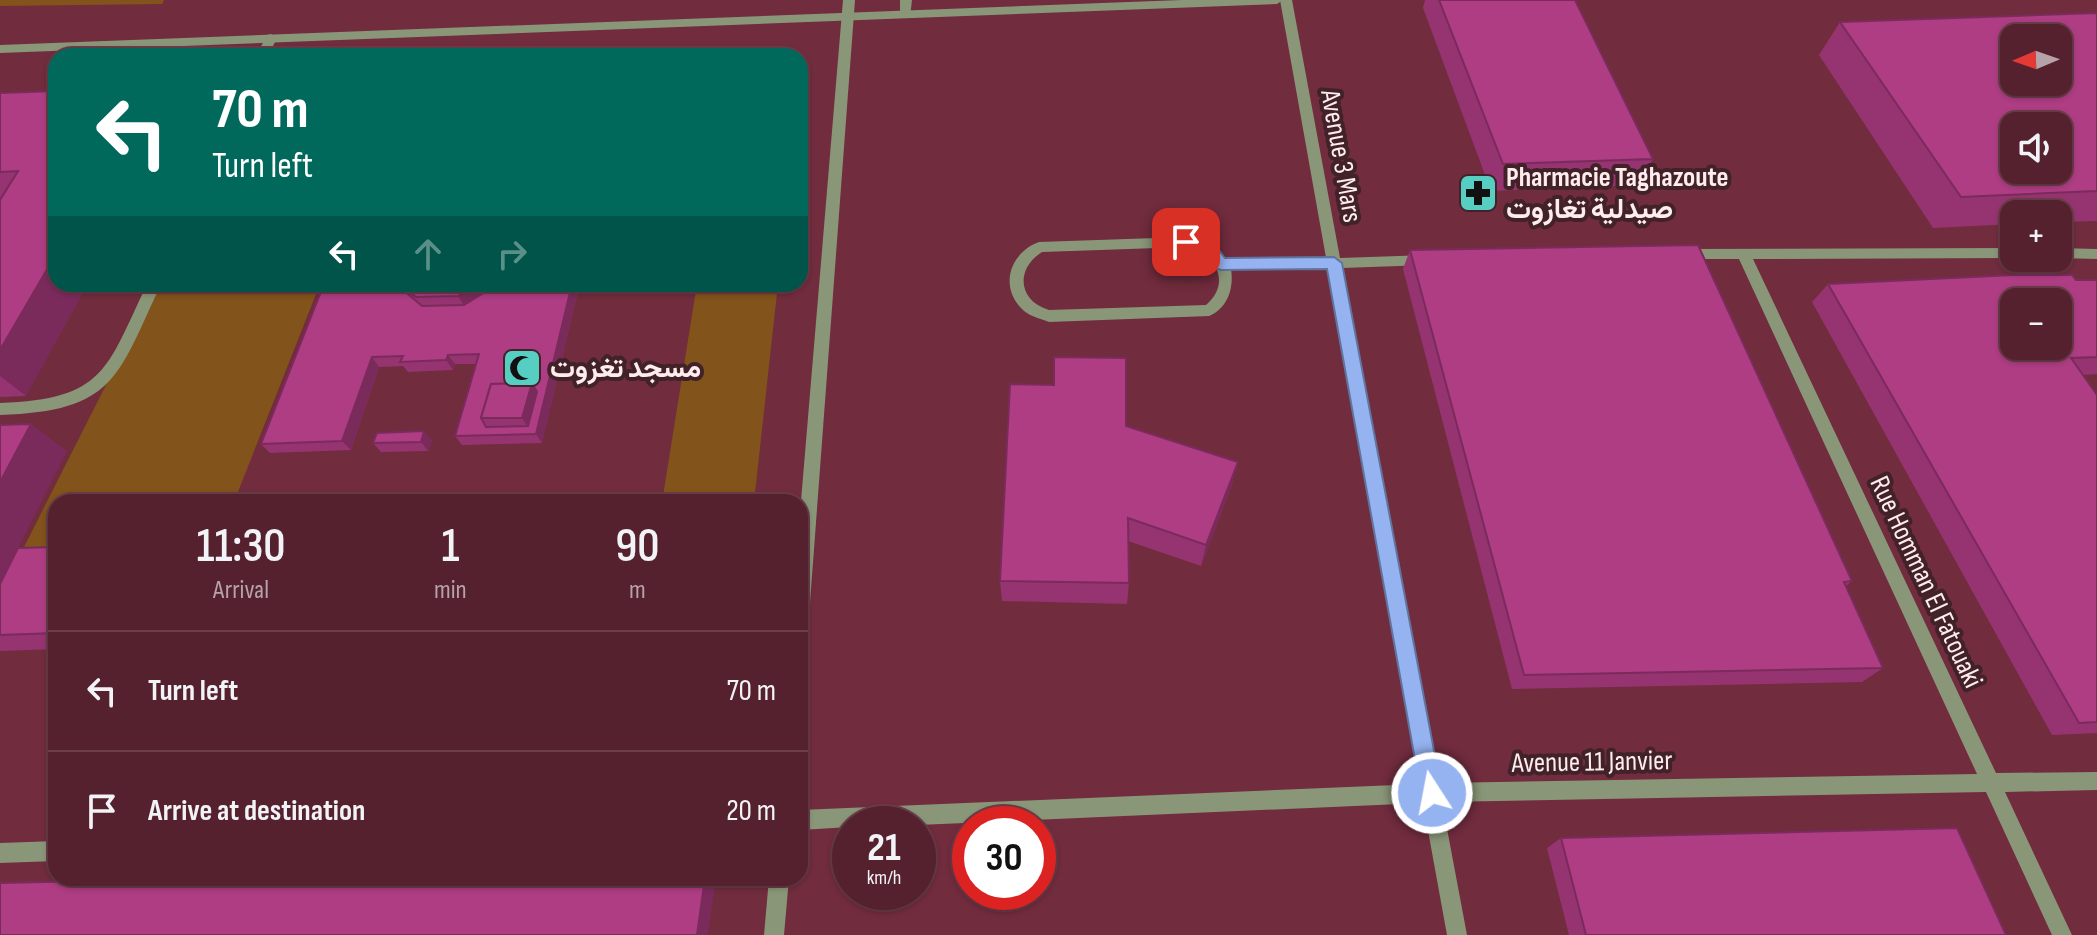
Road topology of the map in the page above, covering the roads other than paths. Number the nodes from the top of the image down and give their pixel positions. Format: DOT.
graph roads {
  1 [pos="906,0"];
  2 [pos="1277,0"];
  3 [pos="1286,0"];
  4 [pos="849,8"];
  5 [pos="906,14"];
  6 [pos="271,38"];
  7 [pos="266,48"];
  8 [pos="0,49"];
  9 [pos="1743,252"];
  10 [pos="2000,253"];
  11 [pos="2072,253"];
  12 [pos="1664,254"];
  13 [pos="2097,254"];
  14 [pos="1444,260"];
  15 [pos="1334,263"];
  16 [pos="1221,264"];
  17 [pos="150,292"];
  18 [pos="0,409"];
  19 [pos="808,517"];
  20 [pos="2097,781"];
  21 [pos="1991,783"];
  22 [pos="1432,793"];
  23 [pos="808,820"];
  24 [pos="48,851"];
  25 [pos="0,853"];
  26 [pos="778,886"];
  27 [pos="774,935"];
  28 [pos="1457,935"];
  29 [pos="2062,935"];
  1 -- 5 [label="street"];
  2 -- 5 [label="street"];
  3 -- 15 [label="street, Avenue 3 Mars"];
  4 -- 5 [label="street"];
  4 -- 6 [label="street"];
  4 -- 19 [label="street"];
  6 -- 7 [label="street"];
  6 -- 8 [label="street"];
  9 -- 10 [label="street"];
  9 -- 12 [label="street"];
  9 -- 21 [label="street, Rue Homman El Fatouaki"];
  11 -- 13 [label="street"];
  14 -- 15 [label="street"];
  15 -- 16 [label="street"];
  15 -- 22 [label="street, Avenue 3 Mars"];
  16 -- 16 [label="street"];
  17 -- 18 [label="street"];
  20 -- 21 [label="street, Avenue 11 Janvier"];
  21 -- 22 [label="street, Avenue 11 Janvier"];
  21 -- 29 [label="street, Rue Homman El Fatouaki"];
  22 -- 23 [label="street, Avenue 11 Janvier"];
  22 -- 28 [label="street, Avenue 3 Mars"];
  24 -- 25 [label="street"];
  26 -- 27 [label="street"];
}
